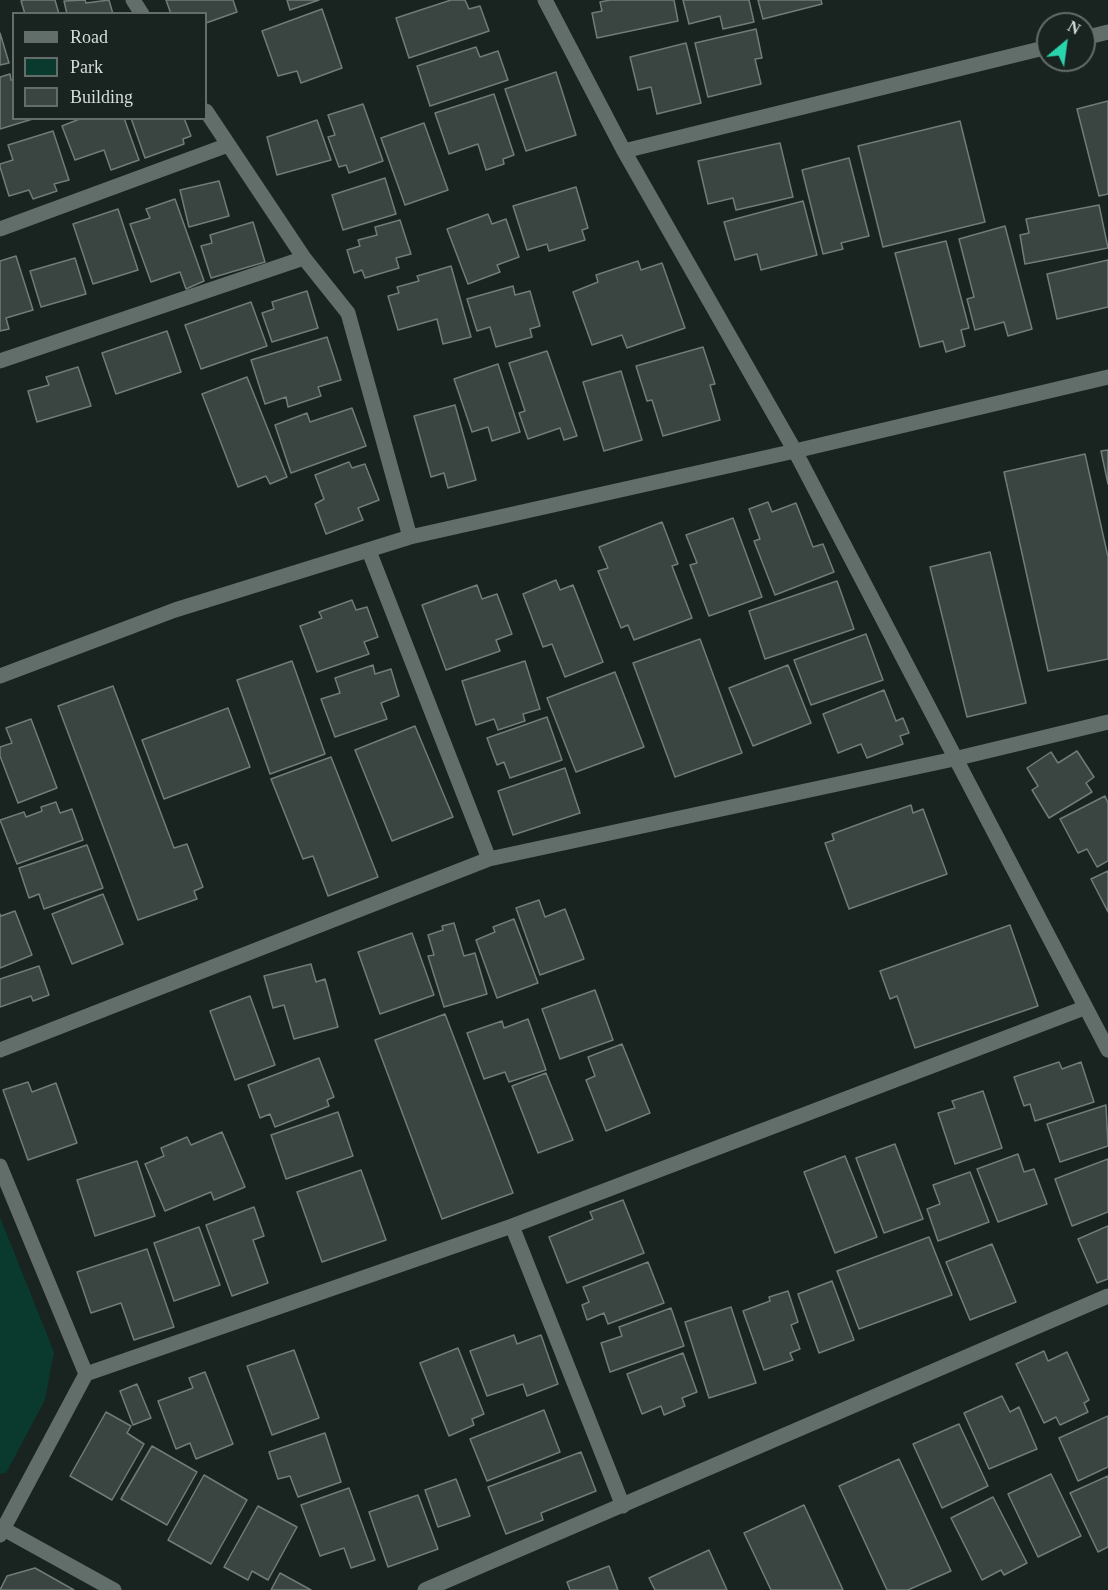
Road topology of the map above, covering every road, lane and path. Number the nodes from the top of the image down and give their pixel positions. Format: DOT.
graph roads {
  1 [pos="545,0"];
  2 [pos="1036,50"];
  3 [pos="207,113"];
  4 [pos="228,145"];
  5 [pos="624,151"];
  6 [pos="0,230"];
  7 [pos="303,258"];
  8 [pos="0,361"];
  9 [pos="1108,378"];
  10 [pos="795,451"];
  11 [pos="410,537"];
  12 [pos="369,551"];
  13 [pos="0,676"];
  14 [pos="1108,722"];
  15 [pos="954,759"];
  16 [pos="489,859"];
  17 [pos="1084,1008"];
  18 [pos="0,1050"];
  19 [pos="1108,1050"];
  20 [pos="0,1166"];
  21 [pos="512,1226"];
  22 [pos="1108,1296"];
  23 [pos="86,1374"];
  24 [pos="623,1506"];
  25 [pos="1,1530"];
  26 [pos="114,1590"];
  27 [pos="425,1590"];
  1 -- 5 [label="street"];
  2 -- 5 [label="street"];
  3 -- 4 [label="street"];
  4 -- 6 [label="street"];
  4 -- 7 [label="street"];
  5 -- 10 [label="street"];
  7 -- 8 [label="street"];
  7 -- 11 [label="street"];
  9 -- 10 [label="street"];
  10 -- 11 [label="street"];
  10 -- 15 [label="street"];
  11 -- 12 [label="street"];
  12 -- 13 [label="street"];
  12 -- 16 [label="street"];
  14 -- 15 [label="street"];
  15 -- 16 [label="street"];
  15 -- 17 [label="street"];
  16 -- 18 [label="street"];
  17 -- 19 [label="street"];
  17 -- 21 [label="street"];
  20 -- 23 [label="street"];
  21 -- 23 [label="street"];
  21 -- 24 [label="street"];
  22 -- 24 [label="street"];
  23 -- 25 [label="street"];
  24 -- 27 [label="street"];
  25 -- 26 [label="street"];
}
